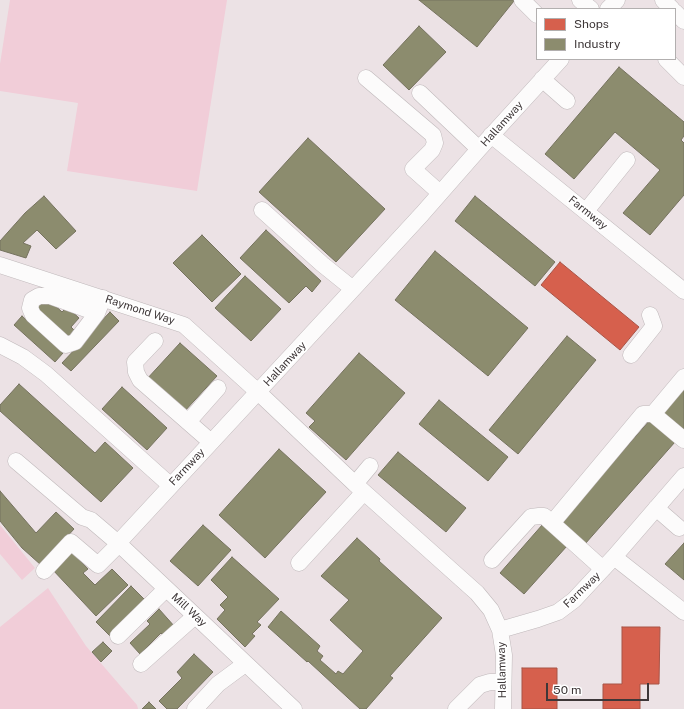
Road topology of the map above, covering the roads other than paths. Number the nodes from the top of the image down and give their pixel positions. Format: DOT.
graph roads {
  1 [pos="522,0"];
  2 [pos="580,0"];
  3 [pos="617,0"];
  4 [pos="663,0"];
  5 [pos="590,8"];
  6 [pos="609,8"];
  7 [pos="670,8"];
  8 [pos="536,14"];
  9 [pos="560,60"];
  10 [pos="667,60"];
  11 [pos="684,77"];
  12 [pos="366,78"];
  13 [pos="542,79"];
  14 [pos="420,93"];
  15 [pos="567,101"];
  16 [pos="491,135"];
  17 [pos="479,149"];
  18 [pos="627,160"];
  19 [pos="440,193"];
  20 [pos="262,210"];
  21 [pos="586,211"];
  22 [pos="0,264"];
  23 [pos="353,289"];
  24 [pos="684,291"];
  25 [pos="650,315"];
  26 [pos="155,341"];
  27 [pos="0,345"];
  28 [pos="631,355"];
  29 [pos="684,377"];
  30 [pos="218,388"];
  31 [pos="258,392"];
  32 [pos="653,414"];
  33 [pos="188,422"];
  34 [pos="684,440"];
  35 [pos="211,442"];
  36 [pos="16,461"];
  37 [pos="370,466"];
  38 [pos="684,476"];
  39 [pos="170,485"];
  40 [pos="359,488"];
  41 [pos="656,508"];
  42 [pos="552,523"];
  43 [pos="679,528"];
  44 [pos="118,543"];
  45 [pos="614,557"];
  46 [pos="492,560"];
  47 [pos="299,563"];
  48 [pos="603,569"];
  49 [pos="44,571"];
  50 [pos="166,589"];
  51 [pos="684,612"];
  52 [pos="195,616"];
  53 [pos="500,630"];
  54 [pos="118,636"];
  55 [pos="141,664"];
  56 [pos="245,664"];
  57 [pos="503,682"];
  58 [pos="287,707"];
  59 [pos="195,709"];
  60 [pos="456,709"];
  61 [pos="503,709"];
  1 -- 8 [label="street"];
  2 -- 5 [label="street"];
  3 -- 6 [label="street"];
  4 -- 7 [label="street"];
  9 -- 13 [label="street, Hallamway"];
  10 -- 11 [label="street"];
  12 -- 19 [label="street"];
  13 -- 15 [label="street"];
  13 -- 16 [label="street, Hallamway"];
  14 -- 17 [label="street"];
  16 -- 17 [label="street, Hallamway"];
  16 -- 21 [label="street, Farmway"];
  17 -- 19 [label="street, Hallamway"];
  18 -- 21 [label="street"];
  19 -- 23 [label="street, Hallamway"];
  20 -- 23 [label="street"];
  21 -- 24 [label="street, Farmway"];
  22 -- 31 [label="street, Raymond Way"];
  23 -- 31 [label="street, Hallamway"];
  25 -- 28 [label="street"];
  26 -- 33 [label="street"];
  27 -- 39 [label="street"];
  29 -- 32 [label="street"];
  30 -- 33 [label="street"];
  31 -- 35 [label="street, Farmway"];
  31 -- 40 [label="street, Hallamway"];
  32 -- 34 [label="street"];
  32 -- 42 [label="street"];
  33 -- 35 [label="street"];
  35 -- 39 [label="street, Farmway"];
  36 -- 44 [label="street, Mill Way"];
  37 -- 40 [label="street"];
  38 -- 41 [label="street, Farmway"];
  39 -- 44 [label="street, Farmway"];
  40 -- 47 [label="street"];
  40 -- 53 [label="street, Hallamway"];
  41 -- 43 [label="street"];
  41 -- 45 [label="street, Farmway"];
  42 -- 46 [label="street"];
  42 -- 48 [label="street"];
  44 -- 49 [label="street, Farmway"];
  44 -- 50 [label="street, Mill Way"];
  45 -- 48 [label="street, Farmway"];
  45 -- 51 [label="street"];
  48 -- 53 [label="street, Farmway"];
  50 -- 52 [label="street, Mill Way"];
  50 -- 54 [label="street"];
  52 -- 55 [label="street"];
  52 -- 56 [label="street, Mill Way"];
  53 -- 57 [label="street, Hallamway"];
  56 -- 58 [label="street, Mill Way"];
  56 -- 59 [label="street"];
  57 -- 60 [label="street"];
  57 -- 61 [label="street, Hallamway"];
}
